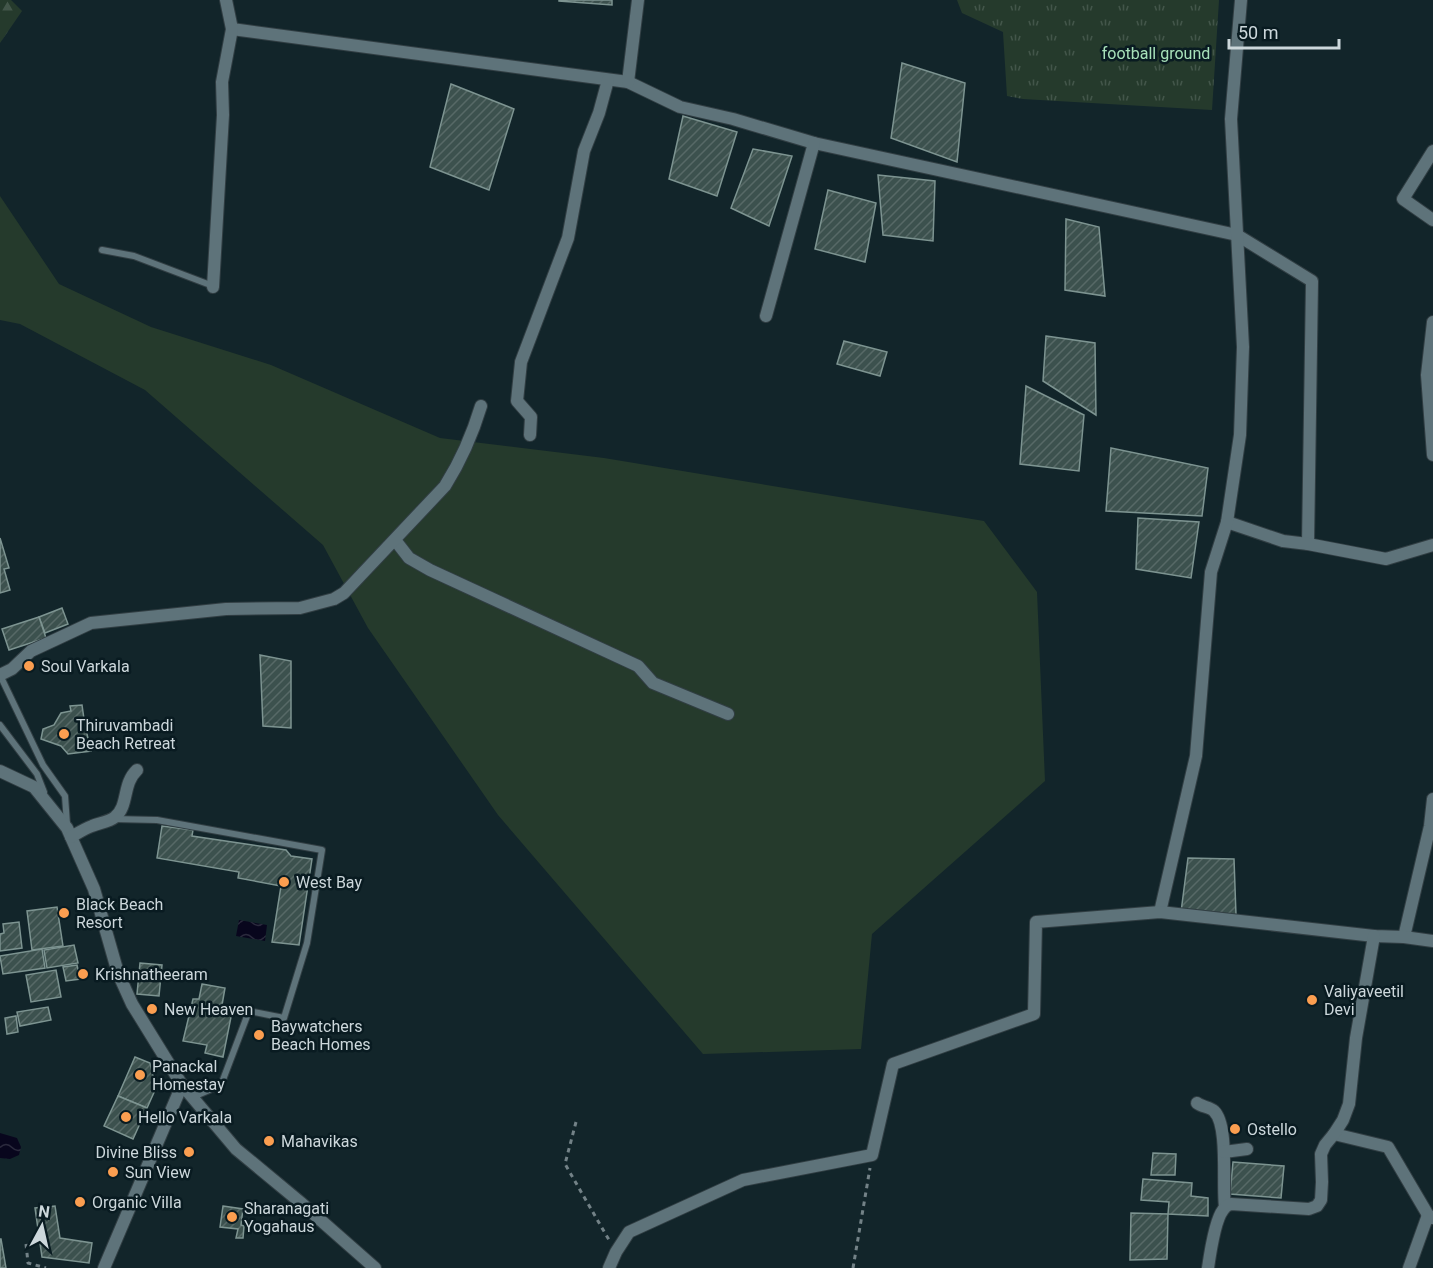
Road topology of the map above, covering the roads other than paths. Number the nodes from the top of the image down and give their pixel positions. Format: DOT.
graph roads {
  1 [pos="226,0"];
  2 [pos="638,0"];
  3 [pos="1241,0"];
  4 [pos="232,29"];
  5 [pos="608,80"];
  6 [pos="628,82"];
  7 [pos="814,143"];
  8 [pos="1433,151"];
  9 [pos="1433,220"];
  10 [pos="1237,235"];
  11 [pos="102,250"];
  12 [pos="213,287"];
  13 [pos="766,316"];
  14 [pos="1433,322"];
  15 [pos="481,406"];
  16 [pos="530,435"];
  17 [pos="1433,455"];
  18 [pos="1227,522"];
  19 [pos="395,540"];
  20 [pos="1308,544"];
  21 [pos="1433,545"];
  22 [pos="0,675"];
  23 [pos="728,714"];
  24 [pos="0,725"];
  25 [pos="137,770"];
  26 [pos="0,771"];
  27 [pos="1433,799"];
  28 [pos="112,819"];
  29 [pos="69,833"];
  30 [pos="1160,912"];
  31 [pos="1374,936"];
  32 [pos="1404,937"];
  33 [pos="1433,941"];
  34 [pos="182,1085"];
  35 [pos="192,1097"];
  36 [pos="1197,1103"];
  37 [pos="1334,1134"];
  38 [pos="1247,1149"];
  39 [pos="1224,1152"];
  40 [pos="1225,1207"];
  41 [pos="1430,1216"];
  42 [pos="104,1268"];
  43 [pos="375,1268"];
  44 [pos="609,1268"];
  45 [pos="1208,1268"];
  46 [pos="1409,1268"];
  1 -- 4 [label="street"];
  2 -- 6 [label="street"];
  3 -- 10 [label="street"];
  4 -- 5 [label="street"];
  4 -- 12 [label="street"];
  5 -- 6 [label="street"];
  5 -- 16 [label="street"];
  6 -- 7 [label="street"];
  7 -- 10 [label="street"];
  7 -- 13 [label="street"];
  8 -- 9 [label="street"];
  10 -- 18 [label="street"];
  10 -- 20 [label="street"];
  11 -- 12 [label="lane"];
  14 -- 17 [label="street"];
  15 -- 19 [label="street"];
  18 -- 20 [label="street"];
  18 -- 30 [label="street"];
  19 -- 22 [label="street"];
  19 -- 23 [label="street"];
  20 -- 21 [label="street"];
  22 -- 29 [label="lane"];
  24 -- 29 [label="lane"];
  25 -- 28 [label="street"];
  26 -- 29 [label="street"];
  27 -- 32 [label="street"];
  28 -- 29 [label="street"];
  28 -- 35 [label="lane"];
  29 -- 34 [label="street"];
  30 -- 31 [label="street"];
  30 -- 44 [label="street"];
  31 -- 32 [label="street"];
  31 -- 37 [label="street"];
  32 -- 33 [label="street"];
  34 -- 35 [label="street"];
  34 -- 42 [label="street"];
  35 -- 43 [label="street"];
  36 -- 39 [label="street"];
  37 -- 40 [label="street"];
  37 -- 41 [label="street"];
  38 -- 39 [label="street"];
  39 -- 40 [label="street"];
  40 -- 45 [label="street"];
  41 -- 46 [label="street"];
}
